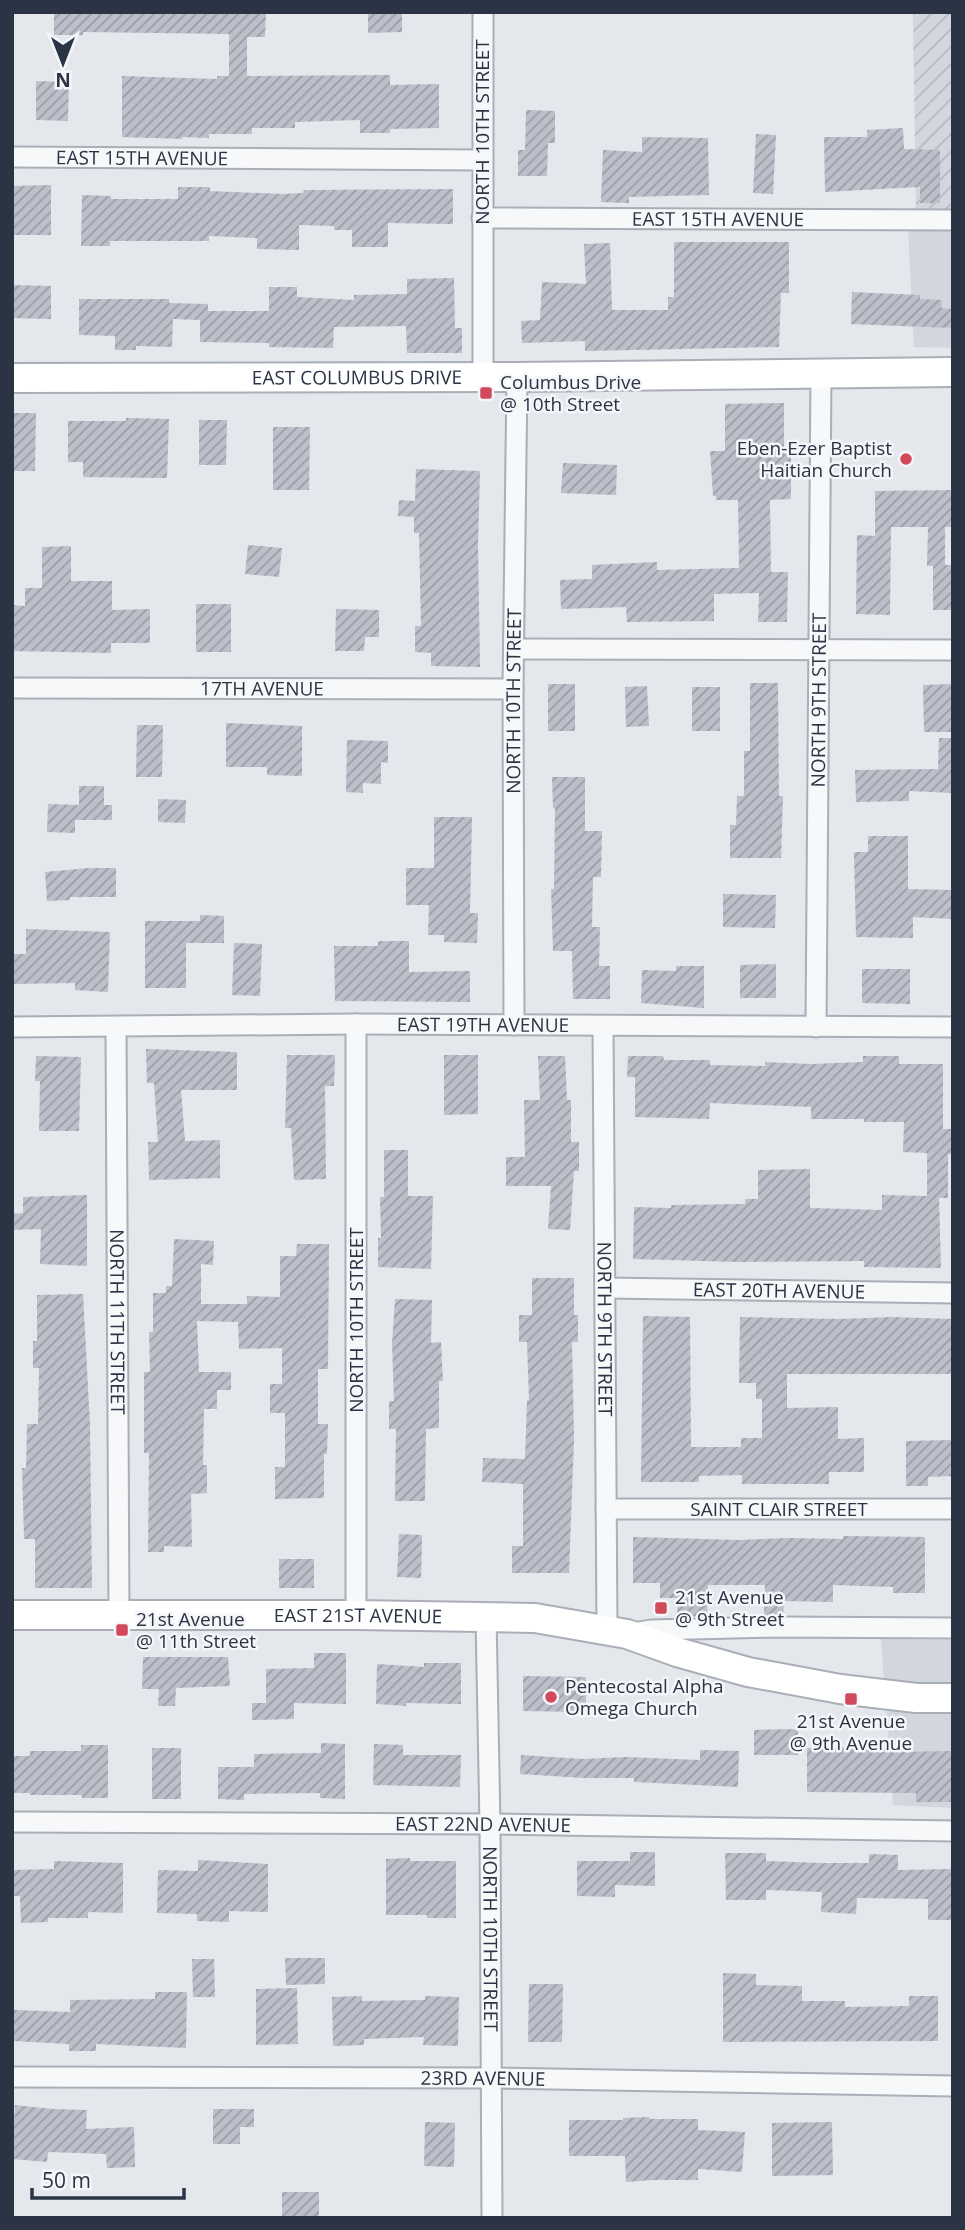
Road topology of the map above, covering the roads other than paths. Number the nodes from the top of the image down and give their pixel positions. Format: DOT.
graph roads {
  1 [pos="482,12"];
  2 [pos="12,157"];
  3 [pos="482,160"];
  4 [pos="482,218"];
  5 [pos="953,220"];
  6 [pos="953,372"];
  7 [pos="821,373"];
  8 [pos="483,377"];
  9 [pos="517,377"];
  10 [pos="12,378"];
  11 [pos="818,648"];
  12 [pos="514,649"];
  13 [pos="953,650"];
  14 [pos="12,688"];
  15 [pos="513,689"];
  16 [pos="356,1024"];
  17 [pos="514,1025"];
  18 [pos="603,1026"];
  19 [pos="12,1027"];
  20 [pos="816,1027"];
  21 [pos="953,1027"];
  22 [pos="116,1028"];
  23 [pos="606,1288"];
  24 [pos="953,1293"];
  25 [pos="606,1508"];
  26 [pos="953,1510"];
  27 [pos="12,1615"];
  28 [pos="119,1615"];
  29 [pos="356,1615"];
  30 [pos="486,1617"];
  31 [pos="953,1628"];
  32 [pos="617,1632"];
  33 [pos="953,1698"];
  34 [pos="12,1822"];
  35 [pos="490,1824"];
  36 [pos="953,1831"];
  37 [pos="12,2077"];
  38 [pos="490,2078"];
  39 [pos="953,2086"];
  40 [pos="492,2218"];
  1 -- 3 [label="street, NORTH 10TH STREET"];
  2 -- 3 [label="street, EAST 15TH AVENUE"];
  3 -- 4 [label="street, NORTH 10TH STREET"];
  4 -- 5 [label="street, EAST 15TH AVENUE"];
  4 -- 8 [label="street, NORTH 10TH STREET"];
  6 -- 7 [label="main road, EAST COLUMBUS DRIVE"];
  7 -- 9 [label="main road, EAST COLUMBUS DRIVE"];
  7 -- 11 [label="street, NORTH 9TH STREET"];
  8 -- 9 [label="main road, EAST COLUMBUS DRIVE"];
  8 -- 10 [label="main road, EAST COLUMBUS DRIVE"];
  9 -- 12 [label="street, NORTH 10TH STREET"];
  11 -- 12 [label="street"];
  11 -- 13 [label="street"];
  11 -- 20 [label="street, NORTH 9TH STREET"];
  12 -- 15 [label="street, NORTH 10TH STREET"];
  14 -- 15 [label="street, 17TH AVENUE"];
  15 -- 17 [label="street, NORTH 10TH STREET"];
  16 -- 17 [label="street, EAST 19TH AVENUE"];
  16 -- 22 [label="street, EAST 19TH AVENUE"];
  16 -- 29 [label="street, NORTH 10TH STREET"];
  17 -- 18 [label="street, EAST 19TH AVENUE"];
  18 -- 20 [label="street, EAST 19TH AVENUE"];
  18 -- 23 [label="street, NORTH 9TH STREET"];
  19 -- 22 [label="street, EAST 19TH AVENUE"];
  20 -- 21 [label="street, EAST 19TH AVENUE"];
  22 -- 28 [label="street, NORTH 11TH STREET"];
  23 -- 24 [label="street, EAST 20TH AVENUE"];
  23 -- 25 [label="street, NORTH 9TH STREET"];
  25 -- 26 [label="street, SAINT CLAIR STREET"];
  25 -- 32 [label="street, NORTH 9TH STREET"];
  27 -- 28 [label="main road, EAST 21ST AVENUE"];
  28 -- 29 [label="main road, EAST 21ST AVENUE"];
  29 -- 30 [label="main road, EAST 21ST AVENUE"];
  30 -- 32 [label="main road, EAST 21ST AVENUE"];
  30 -- 35 [label="street, NORTH 10TH STREET"];
  31 -- 32 [label="street"];
  32 -- 33 [label="main road, EAST 21ST AVENUE"];
  34 -- 35 [label="street, EAST 22ND AVENUE"];
  35 -- 36 [label="street, EAST 22ND AVENUE"];
  35 -- 38 [label="street, NORTH 10TH STREET"];
  37 -- 38 [label="street, 23RD AVENUE"];
  38 -- 39 [label="street, 23RD AVENUE"];
  38 -- 40 [label="street, NORTH 10TH STREET"];
}
